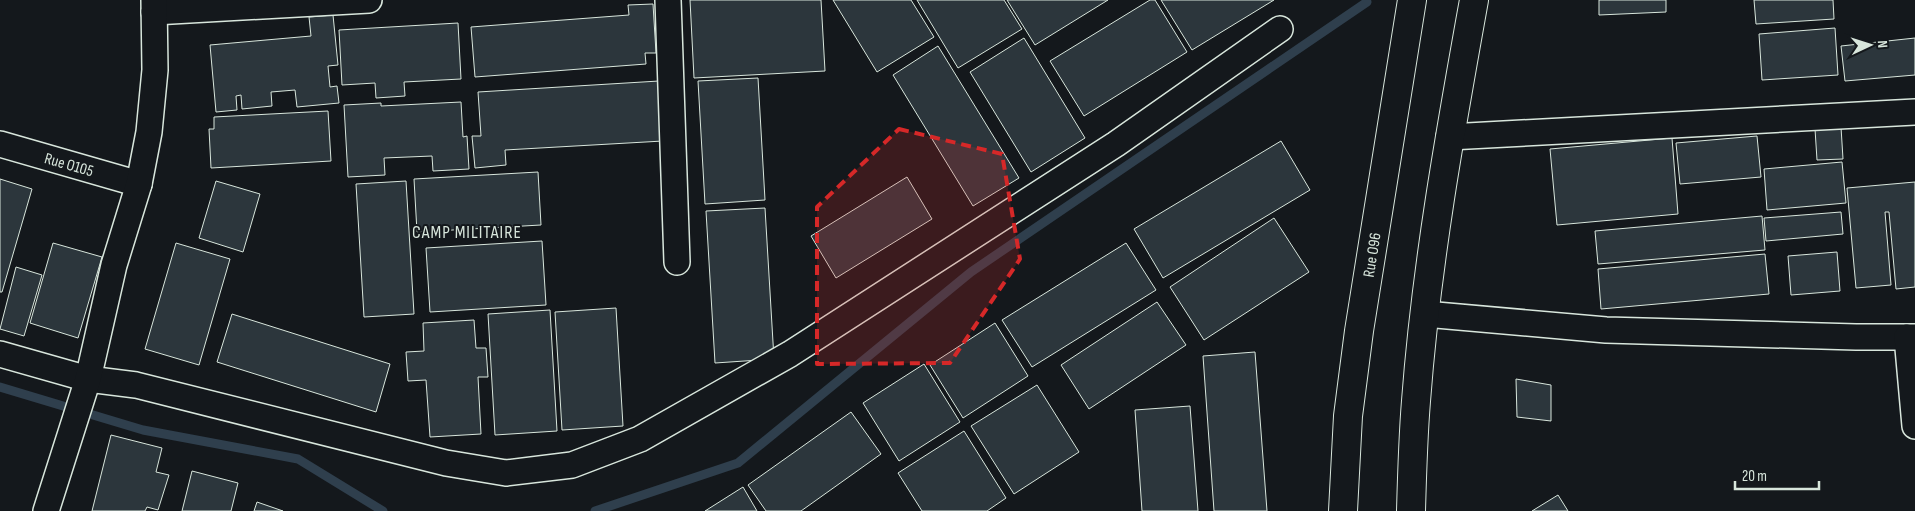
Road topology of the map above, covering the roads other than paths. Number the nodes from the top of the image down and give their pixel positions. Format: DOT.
graph roads {
  1 [pos="369,0"];
  2 [pos="668,0"];
  3 [pos="1412,0"];
  4 [pos="1474,0"];
  5 [pos="154,6"];
  6 [pos="1280,29"];
  7 [pos="1915,112"];
  8 [pos="1449,137"];
  9 [pos="0,144"];
  10 [pos="139,184"];
  11 [pos="677,262"];
  12 [pos="1425,314"];
  13 [pos="1911,337"];
  14 [pos="0,354"];
  15 [pos="88,379"];
  16 [pos="1915,426"];
  17 [pos="46,511"];
  18 [pos="1343,511"];
  19 [pos="1411,511"];
  1 -- 5 [label="street"];
  2 -- 11 [label="street"];
  3 -- 18 [label="main road, Rue O96"];
  4 -- 8 [label="main road"];
  5 -- 10 [label="street"];
  6 -- 15 [label="street"];
  7 -- 8 [label="street"];
  8 -- 12 [label="main road"];
  9 -- 10 [label="street, Rue O105"];
  10 -- 15 [label="street"];
  12 -- 13 [label="street"];
  12 -- 19 [label="main road"];
  13 -- 16 [label="street"];
  14 -- 15 [label="street"];
  15 -- 17 [label="street"];
}
